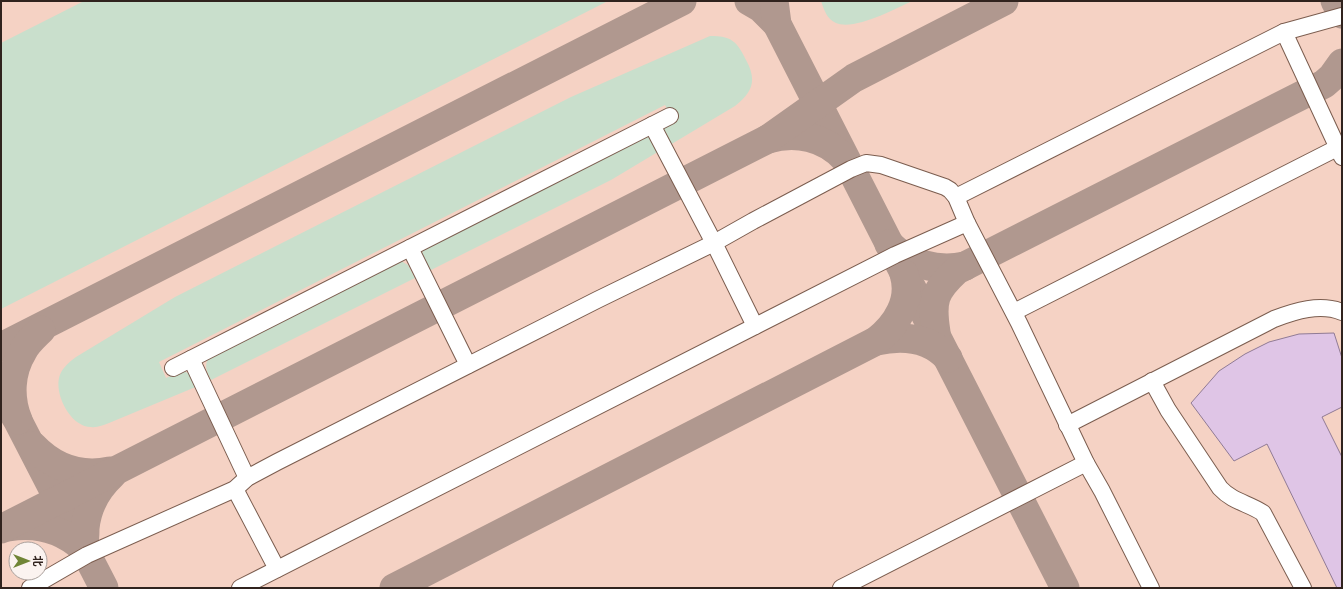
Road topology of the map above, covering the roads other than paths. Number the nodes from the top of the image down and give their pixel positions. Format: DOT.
graph roads {
  1 [pos="1342,16"];
  2 [pos="1284,32"];
  3 [pos="670,116"];
  4 [pos="652,125"];
  5 [pos="1340,152"];
  6 [pos="956,197"];
  7 [pos="967,223"];
  8 [pos="714,243"];
  9 [pos="410,248"];
  10 [pos="1014,312"];
  11 [pos="1342,312"];
  12 [pos="755,326"];
  13 [pos="191,359"];
  14 [pos="468,365"];
  15 [pos="173,368"];
  16 [pos="1152,381"];
  17 [pos="1067,425"];
  18 [pos="1086,463"];
  19 [pos="247,478"];
  20 [pos="235,489"];
  21 [pos="277,569"];
  22 [pos="30,588"];
  23 [pos="240,588"];
  24 [pos="841,588"];
  25 [pos="1150,588"];
  26 [pos="1303,588"];
  1 -- 2 [label="lane"];
  2 -- 5 [label="lane"];
  2 -- 6 [label="lane"];
  3 -- 4 [label="lane"];
  4 -- 8 [label="lane"];
  4 -- 9 [label="lane"];
  5 -- 10 [label="lane"];
  6 -- 7 [label="lane"];
  6 -- 8 [label="lane"];
  7 -- 10 [label="lane"];
  7 -- 12 [label="lane"];
  8 -- 12 [label="lane"];
  8 -- 14 [label="lane"];
  9 -- 13 [label="lane"];
  9 -- 14 [label="lane"];
  10 -- 17 [label="lane"];
  11 -- 16 [label="lane"];
  12 -- 21 [label="lane"];
  13 -- 15 [label="lane"];
  13 -- 19 [label="lane"];
  14 -- 19 [label="lane"];
  16 -- 17 [label="lane"];
  16 -- 26 [label="lane"];
  17 -- 18 [label="lane"];
  18 -- 24 [label="lane"];
  18 -- 25 [label="lane"];
  19 -- 20 [label="lane"];
  20 -- 21 [label="lane"];
  20 -- 22 [label="lane"];
  21 -- 23 [label="lane"];
}
